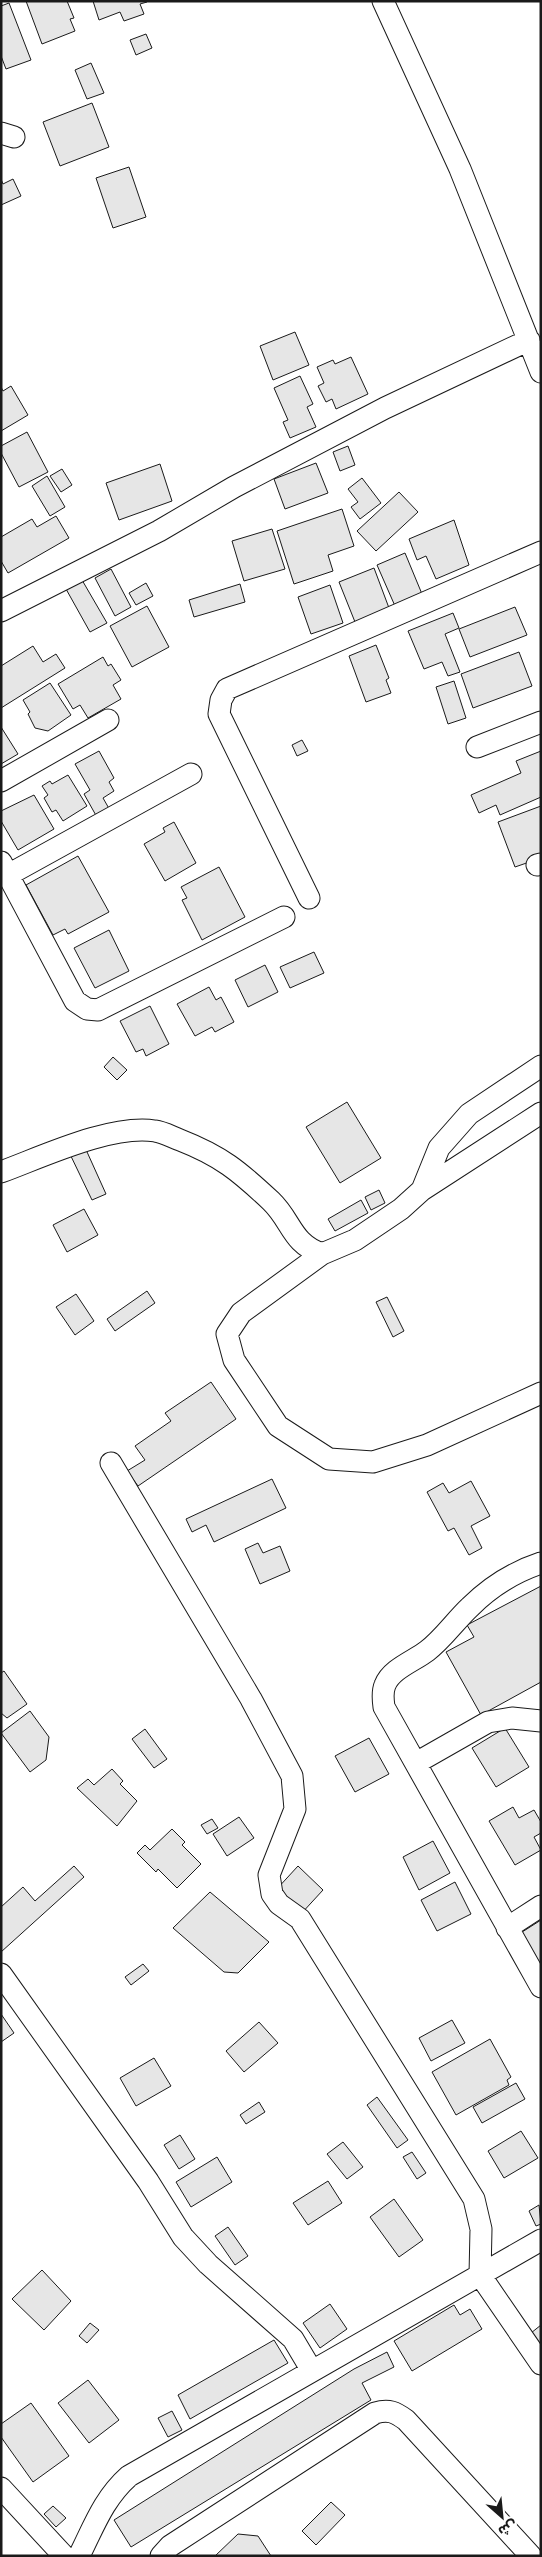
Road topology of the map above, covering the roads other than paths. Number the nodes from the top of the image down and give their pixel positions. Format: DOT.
graph roads {
  1 [pos="383,1"];
  2 [pos="528,340"];
  3 [pos="541,372"];
  4 [pos="541,552"];
  5 [pos="1,611"];
  6 [pos="108,720"];
  7 [pos="541,722"];
  8 [pos="477,747"];
  9 [pos="191,774"];
  10 [pos="1,781"];
  11 [pos="5,868"];
  12 [pos="309,898"];
  13 [pos="284,917"];
  14 [pos="541,1066"];
  15 [pos="541,1113"];
  16 [pos="1,1172"];
  17 [pos="422,1190"];
  18 [pos="322,1254"];
  19 [pos="541,1393"];
  20 [pos="110,1462"];
  21 [pos="541,1563"];
  22 [pos="541,1721"];
  23 [pos="416,1763"];
  24 [pos="541,1906"];
  25 [pos="507,1928"];
  26 [pos="1,1974"];
  27 [pos="541,1987"];
  28 [pos="541,2240"];
  29 [pos="480,2275"];
  30 [pos="541,2364"];
  31 [pos="312,2371"];
  32 [pos="1,2488"];
  33 [pos="64,2556"];
  34 [pos="79,2556"];
  35 [pos="161,2556"];
  36 [pos="531,2556"];
  1 -- 2 [label="street"];
  2 -- 3 [label="street"];
  2 -- 5 [label="street"];
  4 -- 12 [label="street"];
  6 -- 10 [label="street"];
  7 -- 8 [label="street"];
  9 -- 11 [label="street"];
  11 -- 13 [label="street"];
  14 -- 17 [label="street"];
  15 -- 17 [label="street"];
  16 -- 18 [label="street"];
  17 -- 18 [label="street"];
  18 -- 19 [label="street"];
  20 -- 29 [label="street"];
  21 -- 23 [label="street"];
  22 -- 23 [label="street"];
  23 -- 25 [label="street"];
  24 -- 25 [label="street"];
  25 -- 27 [label="street"];
  26 -- 31 [label="street"];
  28 -- 29 [label="street"];
  29 -- 30 [label="street"];
  29 -- 31 [label="street"];
  31 -- 34 [label="street"];
  32 -- 33 [label="street"];
  35 -- 36 [label="street"];
}
